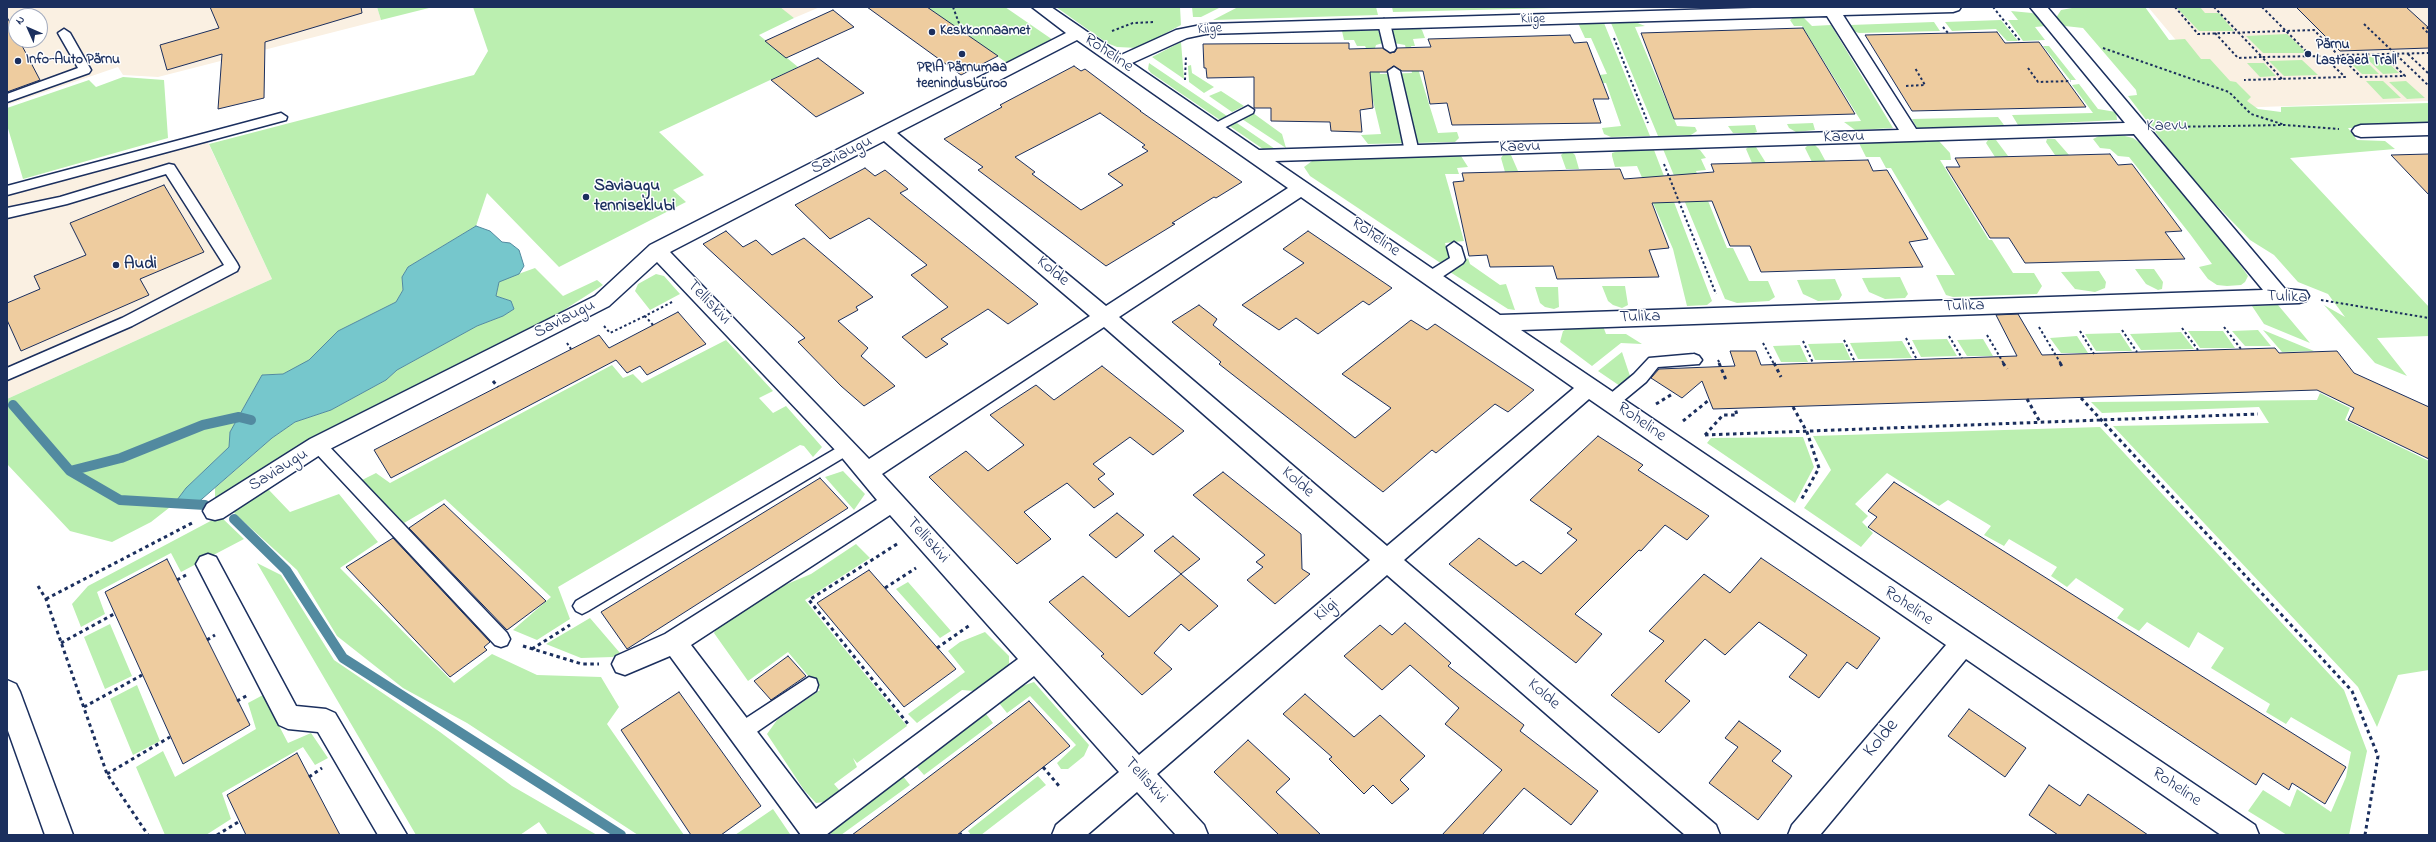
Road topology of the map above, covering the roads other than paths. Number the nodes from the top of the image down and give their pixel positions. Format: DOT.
graph roads {
  1 [pos="1040,7"];
  2 [pos="1953,7"];
  3 [pos="2038,7"];
  4 [pos="1832,10"];
  5 [pos="1384,24"];
  6 [pos="64,33"];
  7 [pos="1078,34"];
  8 [pos="1390,48"];
  9 [pos="1120,62"];
  10 [pos="1394,71"];
  11 [pos="7,98"];
  12 [pos="1248,110"];
  13 [pos="281,117"];
  14 [pos="1215,127"];
  15 [pos="2139,128"];
  16 [pos="2429,129"];
  17 [pos="2361,131"];
  18 [pos="887,134"];
  19 [pos="1910,135"];
  20 [pos="1412,152"];
  21 [pos="1258,156"];
  22 [pos="1303,187"];
  23 [pos="7,191"];
  24 [pos="7,212"];
  25 [pos="1454,247"];
  26 [pos="658,250"];
  27 [pos="1431,277"];
  28 [pos="2279,296"];
  29 [pos="2299,296"];
  30 [pos="1104,316"];
  31 [pos="1496,323"];
  32 [pos="1694,360"];
  33 [pos="7,376"];
  34 [pos="1589,388"];
  35 [pos="1611,402"];
  36 [pos="318,446"];
  37 [pos="847,448"];
  38 [pos="867,472"];
  39 [pos="892,502"];
  40 [pos="215,511"];
  41 [pos="1386,561"];
  42 [pos="208,564"];
  43 [pos="582,606"];
  44 [pos="501,640"];
  45 [pos="674,642"];
  46 [pos="1963,644"];
  47 [pos="1036,660"];
  48 [pos="625,664"];
  49 [pos="809,685"];
  50 [pos="7,692"];
  51 [pos="741,732"];
  52 [pos="1138,774"];
  53 [pos="59,835"];
  54 [pos="393,835"];
  55 [pos="1066,835"];
  56 [pos="1194,835"];
  57 [pos="1706,835"];
  58 [pos="1802,835"];
  59 [pos="2245,835"];
  1 -- 7 [label="street, Roheline"];
  2 -- 4 [label="street, Kiige"];
  3 -- 15 [label="street"];
  4 -- 5 [label="street, Kiige"];
  4 -- 19 [label="street"];
  5 -- 8 [label="lane"];
  5 -- 9 [label="street, Kiige"];
  6 -- 11 [label="lane"];
  7 -- 9 [label="street, Roheline"];
  7 -- 18 [label="street, Saviaugu"];
  9 -- 14 [label="street, Roheline"];
  10 -- 20 [label="lane"];
  12 -- 14 [label="lane"];
  13 -- 23 [label="lane"];
  14 -- 21 [label="street, Roheline"];
  15 -- 19 [label="street, Kaevu"];
  15 -- 28 [label="street"];
  16 -- 17 [label="street"];
  18 -- 26 [label="street, Saviaugu"];
  18 -- 30 [label="street, Kolde"];
  19 -- 20 [label="street, Kaevu"];
  20 -- 21 [label="street, Kaevu"];
  21 -- 22 [label="street, Roheline"];
  22 -- 27 [label="street, Roheline"];
  22 -- 30 [label="street"];
  24 -- 33 [label="lane"];
  25 -- 27 [label="lane"];
  26 -- 36 [label="street, Saviaugu"];
  26 -- 37 [label="street, Telliskivi"];
  27 -- 31 [label="street, Roheline"];
  28 -- 29 [label="street, Tulika"];
  28 -- 31 [label="street, Tulika"];
  30 -- 38 [label="street"];
  30 -- 41 [label="street, Kolde"];
  31 -- 34 [label="street, Roheline"];
  32 -- 35 [label="lane"];
  34 -- 35 [label="street, Roheline"];
  34 -- 41 [label="street, Kilgi"];
  35 -- 46 [label="street, Roheline"];
  36 -- 40 [label="street, Saviaugu"];
  36 -- 44 [label="lane"];
  37 -- 38 [label="street, Telliskivi"];
  37 -- 43 [label="lane"];
  38 -- 39 [label="street, Telliskivi"];
  39 -- 45 [label="street"];
  39 -- 47 [label="street, Telliskivi"];
  41 -- 52 [label="street, Kilgi"];
  41 -- 57 [label="street, Kolde"];
  42 -- 54 [label="street"];
  45 -- 48 [label="street"];
  45 -- 51 [label="street"];
  46 -- 58 [label="street, Kolde"];
  46 -- 59 [label="street, Roheline"];
  47 -- 51 [label="street"];
  47 -- 52 [label="street, Telliskivi"];
  49 -- 51 [label="lane"];
  50 -- 53 [label="street"];
  52 -- 55 [label="street, Kilgi"];
  52 -- 56 [label="street, Telliskivi"];
}
